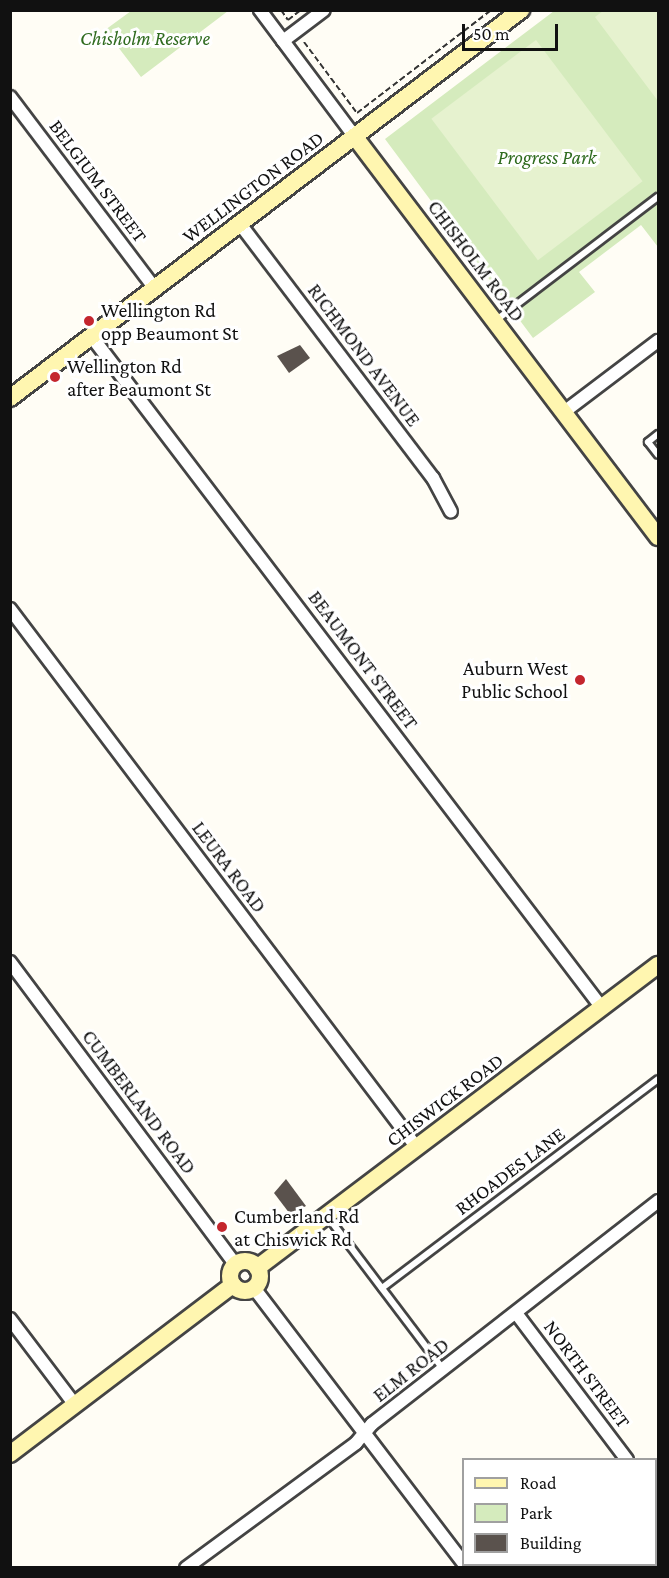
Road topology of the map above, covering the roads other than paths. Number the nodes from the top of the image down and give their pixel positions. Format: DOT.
graph roads {
  1 [pos="260,10"];
  2 [pos="324,10"];
  3 [pos="521,10"];
  4 [pos="284,41"];
  5 [pos="10,97"];
  6 [pos="355,137"];
  7 [pos="658,197"];
  8 [pos="240,224"];
  9 [pos="155,289"];
  10 [pos="495,321"];
  11 [pos="92,337"];
  12 [pos="658,341"];
  13 [pos="10,398"];
  14 [pos="564,412"];
  15 [pos="658,434"];
  16 [pos="658,455"];
  17 [pos="451,512"];
  18 [pos="658,537"];
  19 [pos="10,609"];
  20 [pos="10,962"];
  21 [pos="658,965"];
  22 [pos="602,1008"];
  23 [pos="658,1079"];
  24 [pos="417,1148"];
  25 [pos="658,1202"];
  26 [pos="327,1216"];
  27 [pos="236,1265"];
  28 [pos="257,1268"];
  29 [pos="234,1286"];
  30 [pos="254,1288"];
  31 [pos="382,1288"];
  32 [pos="516,1313"];
  33 [pos="10,1319"];
  34 [pos="443,1370"];
  35 [pos="75,1405"];
  36 [pos="364,1433"];
  37 [pos="10,1454"];
  38 [pos="625,1458"];
  39 [pos="462,1562"];
  40 [pos="186,1568"];
  1 -- 4 [label="street, CHISHOLM ROAD"];
  2 -- 4 [label="street"];
  3 -- 6 [label="main road, WELLINGTON ROAD"];
  4 -- 6 [label="street, CHISHOLM ROAD"];
  5 -- 9 [label="street, BELGIUM STREET"];
  6 -- 8 [label="main road, WELLINGTON ROAD"];
  6 -- 10 [label="main road, CHISHOLM ROAD"];
  7 -- 10 [label="lane"];
  8 -- 9 [label="main road, WELLINGTON ROAD"];
  8 -- 17 [label="street, RICHMOND AVENUE"];
  9 -- 11 [label="main road, WELLINGTON ROAD"];
  10 -- 14 [label="main road, CHISHOLM ROAD"];
  11 -- 13 [label="main road, WELLINGTON ROAD"];
  11 -- 22 [label="street, BEAUMONT STREET"];
  12 -- 14 [label="street"];
  14 -- 18 [label="main road, CHISHOLM ROAD"];
  15 -- 16 [label="lane"];
  19 -- 24 [label="street, LEURA ROAD"];
  20 -- 27 [label="street, CUMBERLAND ROAD"];
  21 -- 22 [label="main road, CHISWICK ROAD"];
  22 -- 24 [label="main road, CHISWICK ROAD"];
  23 -- 31 [label="lane, RHOADES LANE"];
  24 -- 26 [label="main road, CHISWICK ROAD"];
  25 -- 32 [label="street, ELM ROAD"];
  26 -- 28 [label="main road, CHISWICK ROAD"];
  26 -- 31 [label="lane"];
  27 -- 28 [label="main road"];
  27 -- 29 [label="main road"];
  28 -- 30 [label="main road"];
  29 -- 30 [label="main road"];
  29 -- 35 [label="main road"];
  30 -- 36 [label="street"];
  31 -- 34 [label="lane"];
  32 -- 34 [label="street, ELM ROAD"];
  32 -- 38 [label="street, NORTH STREET"];
  33 -- 35 [label="street"];
  34 -- 36 [label="street, ELM ROAD"];
  35 -- 37 [label="main road"];
  36 -- 39 [label="street"];
  36 -- 40 [label="street, ELM ROAD"];
}
